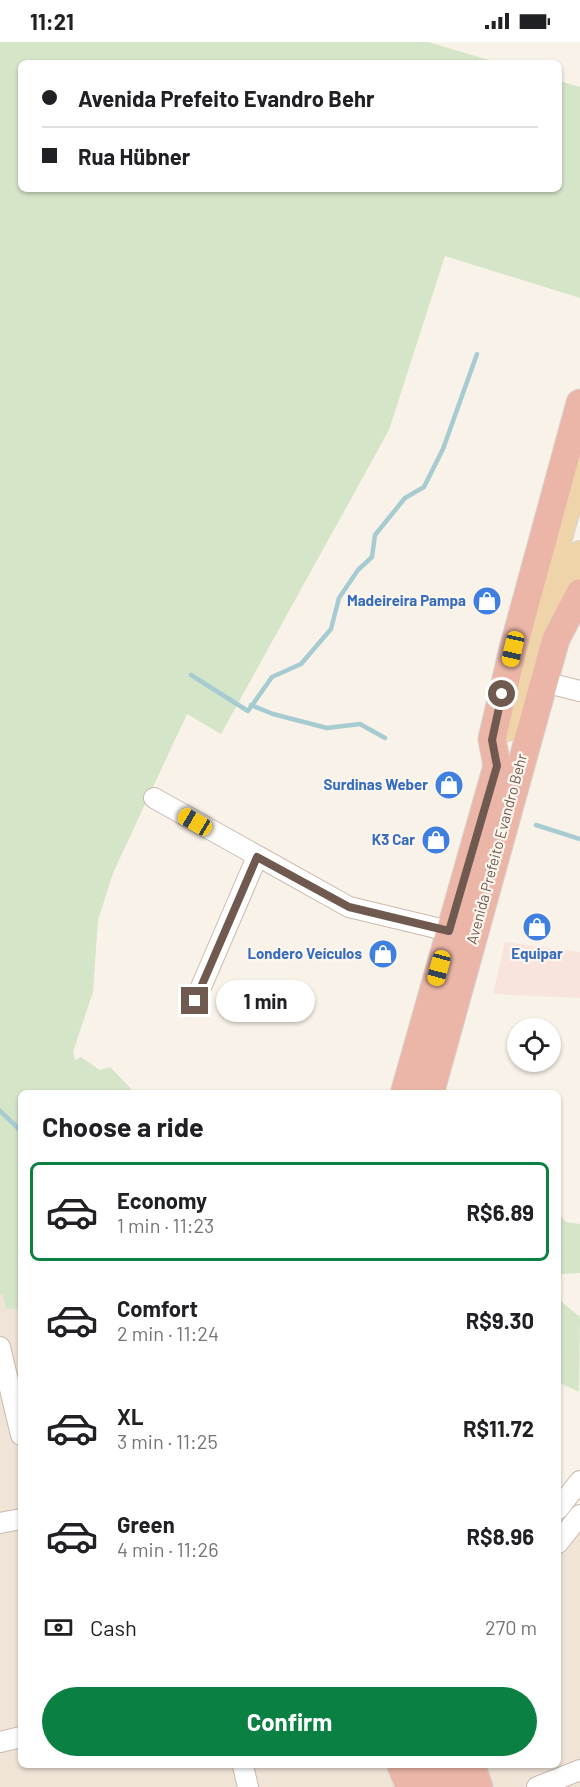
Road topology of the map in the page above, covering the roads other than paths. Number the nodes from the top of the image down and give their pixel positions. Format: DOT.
graph roads {
  1 [pos="580,403"];
  2 [pos="580,466"];
  3 [pos="580,553"];
  4 [pos="580,594"];
  5 [pos="556,639"];
  6 [pos="544,682"];
  7 [pos="580,691"];
  8 [pos="497,766"];
  9 [pos="154,798"];
  10 [pos="257,857"];
  11 [pos="449,931"];
  12 [pos="195,1001"];
  13 [pos="405,1090"];
  14 [pos="431,1090"];
  15 [pos="0,1347"];
  16 [pos="18,1422"];
  17 [pos="580,1481"];
  18 [pos="561,1505"];
  19 [pos="570,1518"];
  20 [pos="18,1520"];
  21 [pos="0,1523"];
  22 [pos="561,1537"];
  23 [pos="18,1738"];
  24 [pos="0,1742"];
  25 [pos="243,1768"];
  26 [pos="402,1768"];
  27 [pos="428,1768"];
  28 [pos="450,1768"];
  29 [pos="473,1768"];
  30 [pos="580,1770"];
  31 [pos="248,1787"];
  32 [pos="410,1787"];
  33 [pos="436,1787"];
  34 [pos="458,1787"];
  35 [pos="479,1787"];
  36 [pos="537,1787"];
  1 -- 8 [label="highway, Avenida Prefeito Evandro Behr"];
  2 -- 8 [label="main road, Avenida Prefeito Evandro Behr"];
  3 -- 5 [label="main road, Avenida Prefeito Evandro Behr"];
  4 -- 5 [label="highway, Avenida Prefeito Evandro Behr"];
  5 -- 6 [label="highway, Avenida Prefeito Evandro Behr"];
  6 -- 7 [label="street"];
  6 -- 14 [label="highway, Avenida Prefeito Evandro Behr"];
  8 -- 11 [label="highway, Avenida Prefeito Evandro Behr"];
  9 -- 10 [label="street"];
  10 -- 11 [label="street"];
  10 -- 12 [label="street"];
  11 -- 13 [label="highway, Avenida Prefeito Evandro Behr"];
  15 -- 16 [label="street"];
  17 -- 18 [label="street"];
  19 -- 22 [label="street"];
  20 -- 21 [label="street"];
  23 -- 24 [label="street"];
  25 -- 31 [label="street"];
  26 -- 32 [label="highway"];
  27 -- 33 [label="highway"];
  28 -- 34 [label="highway"];
  29 -- 35 [label="highway"];
  30 -- 36 [label="street"];
}
